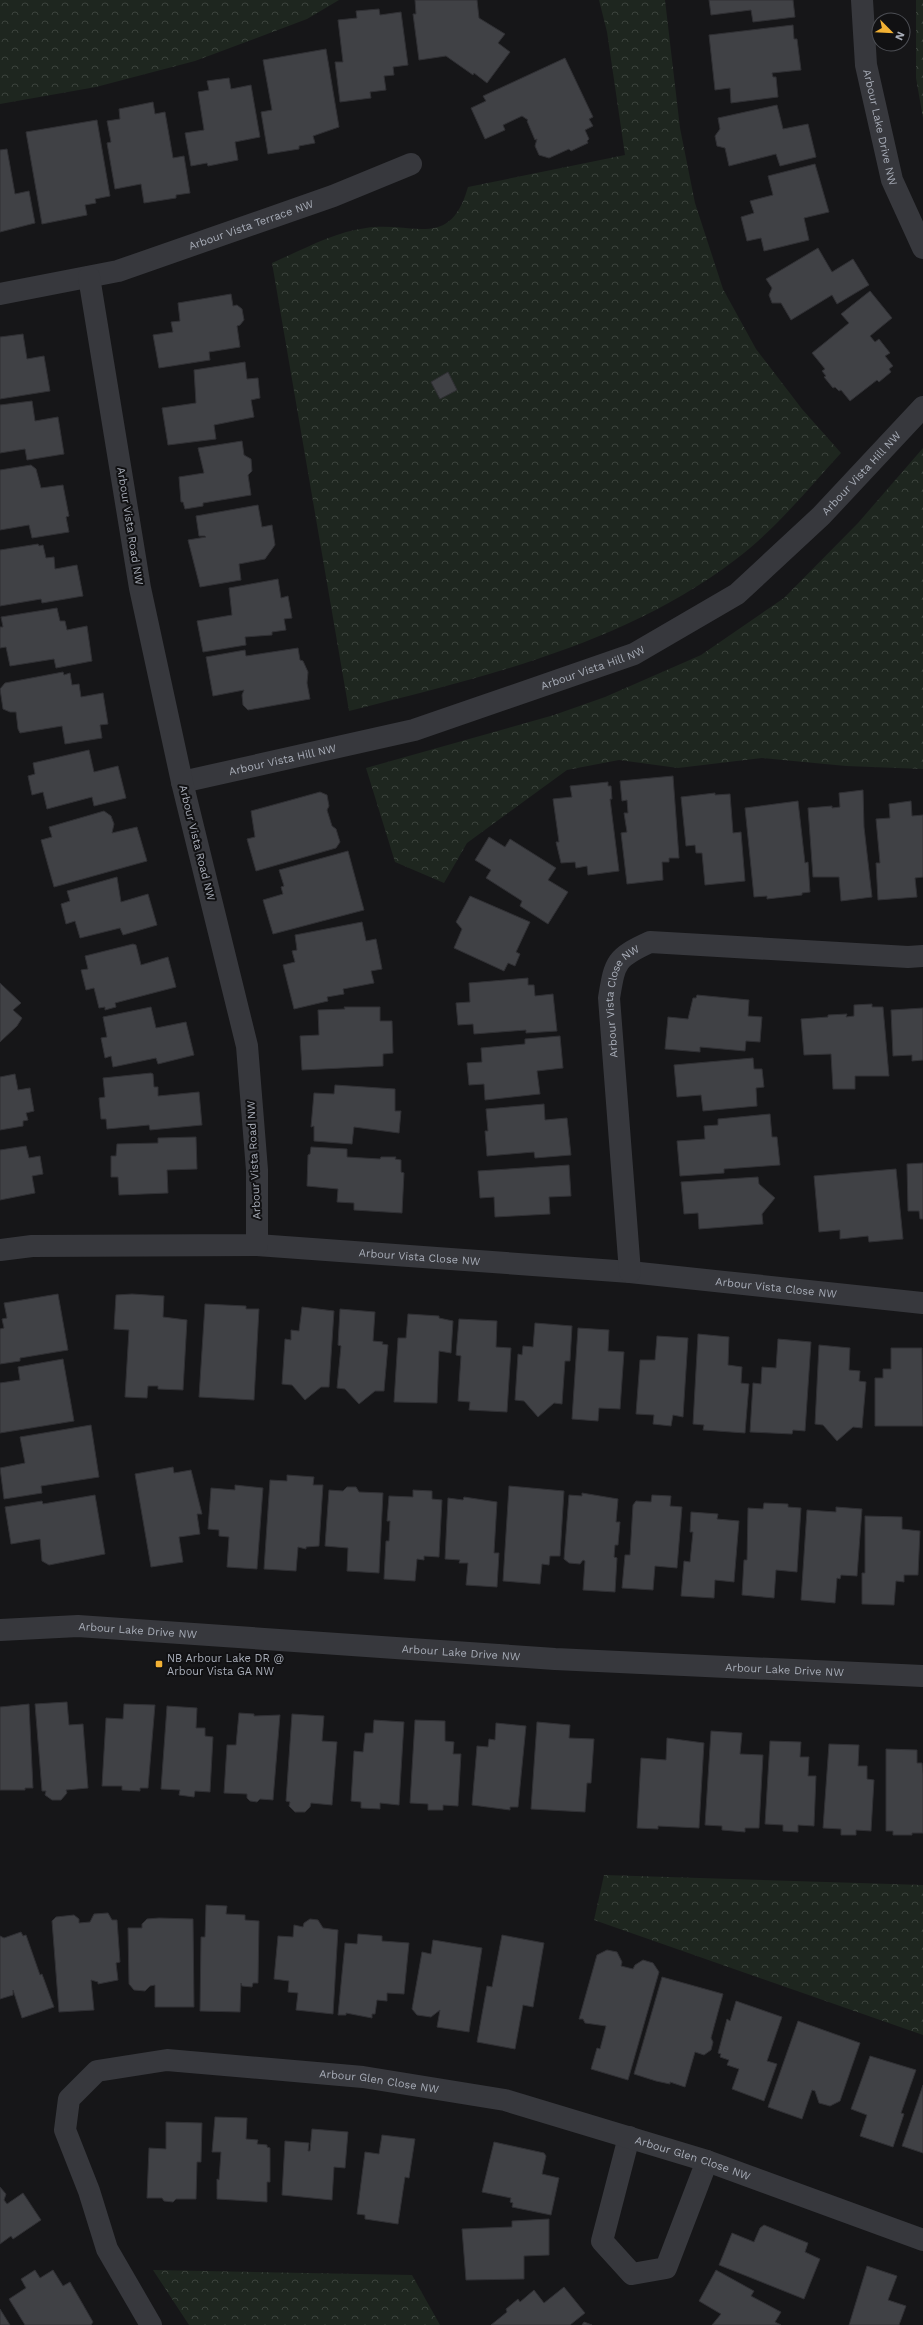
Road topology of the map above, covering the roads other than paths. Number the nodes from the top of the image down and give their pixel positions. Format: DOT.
graph roads {
  1 [pos="862,0"];
  2 [pos="411,164"];
  3 [pos="923,248"];
  4 [pos="89,277"];
  5 [pos="0,294"];
  6 [pos="923,407"];
  7 [pos="182,782"];
  8 [pos="923,956"];
  9 [pos="257,1245"];
  10 [pos="0,1250"];
  11 [pos="630,1272"];
  12 [pos="923,1303"];
  13 [pos="0,1630"];
  14 [pos="923,1676"];
  15 [pos="629,2137"];
  16 [pos="707,2161"];
  17 [pos="923,2240"];
  18 [pos="151,2325"];
  1 -- 3 [label="street, Arbour Lake Drive NW"];
  2 -- 4 [label="street, Arbour Vista Terrace NW"];
  4 -- 5 [label="street"];
  4 -- 7 [label="street, Arbour Vista Road NW"];
  6 -- 7 [label="street, Arbour Vista Hill NW"];
  7 -- 9 [label="street, Arbour Vista Road NW"];
  8 -- 11 [label="street, Arbour Vista Close NW"];
  9 -- 10 [label="street"];
  9 -- 11 [label="street, Arbour Vista Close NW"];
  11 -- 12 [label="street, Arbour Vista Close NW"];
  13 -- 14 [label="street, Arbour Lake Drive NW"];
  15 -- 16 [label="street, Arbour Glen Close NW"];
  15 -- 16 [label="street"];
  15 -- 18 [label="street, Arbour Glen Close NW"];
  16 -- 17 [label="street, Arbour Glen Close NW"];
}
